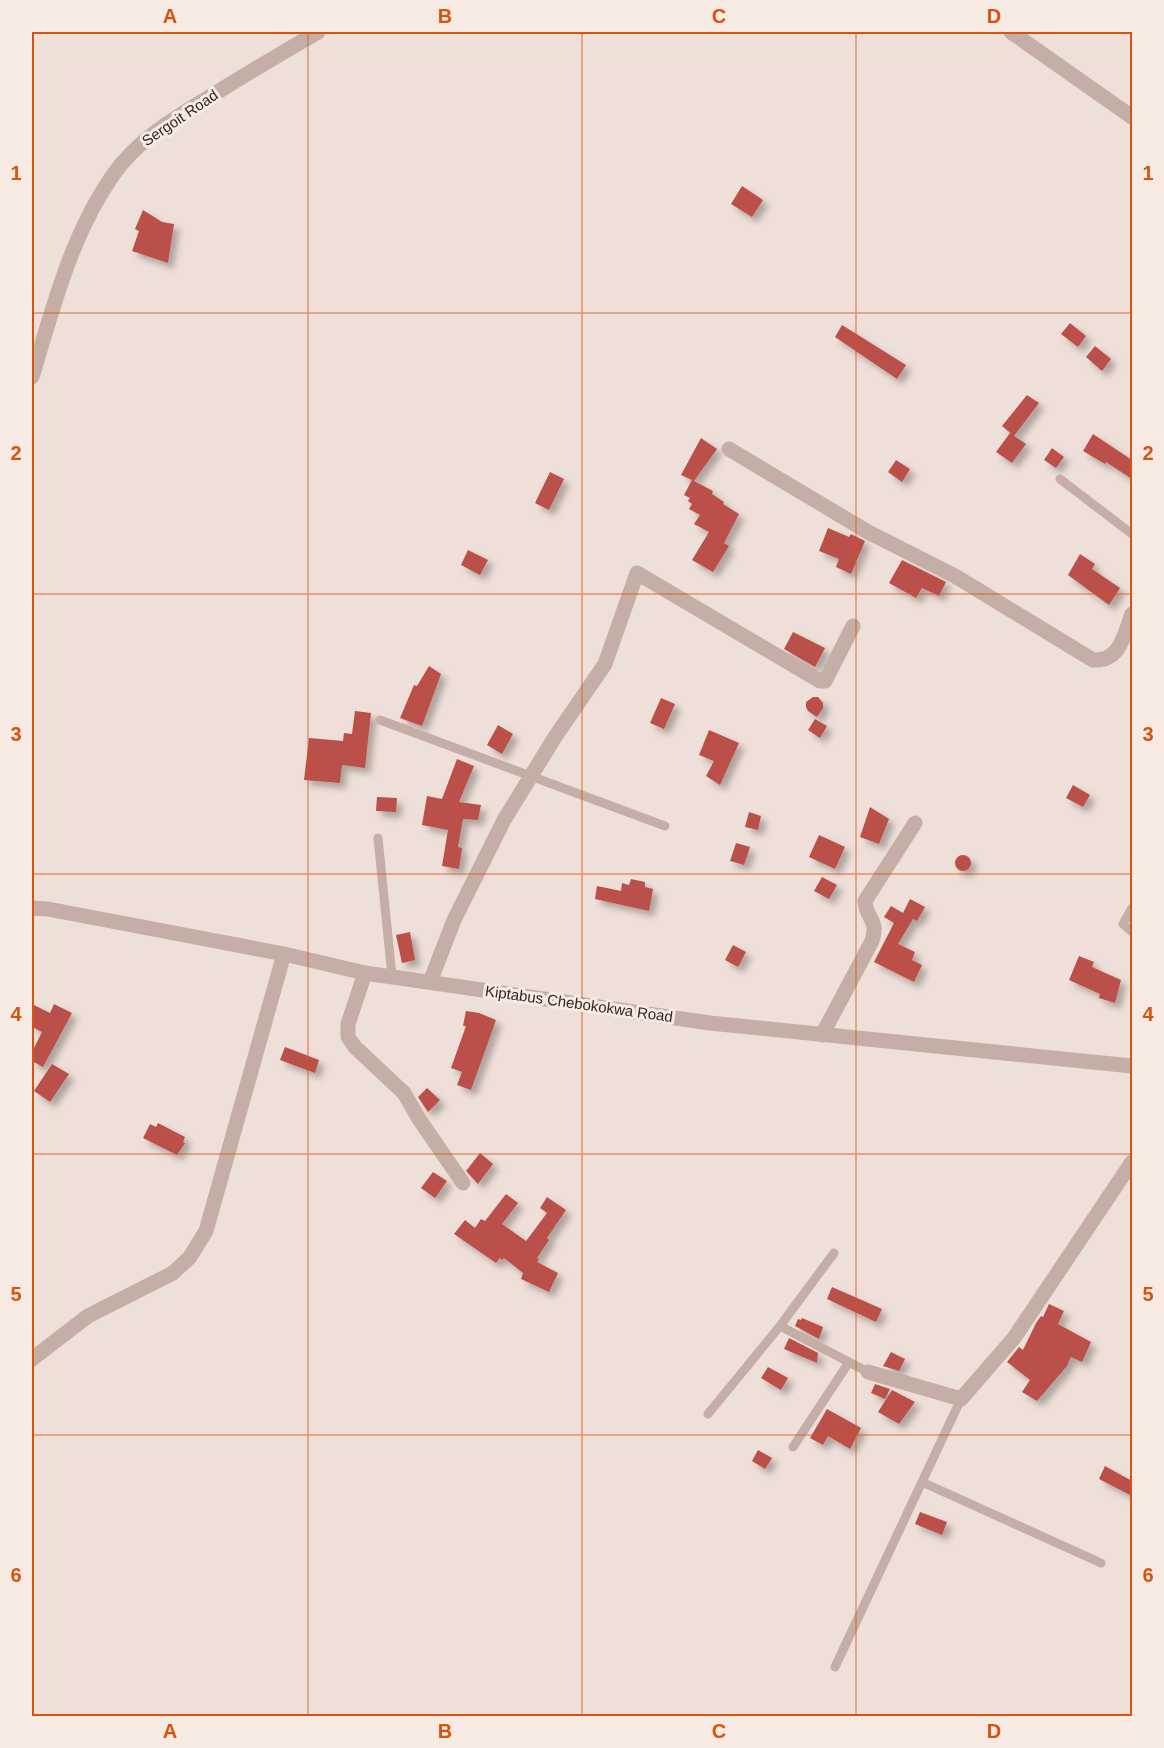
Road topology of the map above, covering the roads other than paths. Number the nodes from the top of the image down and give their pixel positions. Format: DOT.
graph roads {
  1 [pos="318,32"];
  2 [pos="1011,32"];
  3 [pos="1132,117"];
  4 [pos="32,377"];
  5 [pos="729,449"];
  6 [pos="1060,479"];
  7 [pos="1132,534"];
  8 [pos="1132,615"];
  9 [pos="853,626"];
  10 [pos="380,720"];
  11 [pos="530,777"];
  12 [pos="915,823"];
  13 [pos="665,826"];
  14 [pos="378,838"];
  15 [pos="32,908"];
  16 [pos="1132,908"];
  17 [pos="1132,932"];
  18 [pos="284,954"];
  19 [pos="364,973"];
  20 [pos="392,976"];
  21 [pos="430,982"];
  22 [pos="822,1035"];
  23 [pos="1132,1066"];
  24 [pos="1132,1162"];
  25 [pos="463,1183"];
  26 [pos="834,1253"];
  27 [pos="780,1326"];
  28 [pos="32,1359"];
  29 [pos="849,1362"];
  30 [pos="868,1372"];
  31 [pos="961,1399"];
  32 [pos="708,1414"];
  33 [pos="793,1447"];
  34 [pos="922,1482"];
  35 [pos="1101,1563"];
  36 [pos="835,1667"];
  1 -- 4 [label="street, Sergoit Road"];
  2 -- 3 [label="street"];
  5 -- 8 [label="street"];
  6 -- 7 [label="lane"];
  9 -- 11 [label="street"];
  10 -- 11 [label="lane"];
  11 -- 13 [label="lane"];
  11 -- 21 [label="street"];
  12 -- 22 [label="street"];
  14 -- 20 [label="lane"];
  15 -- 18 [label="street, Kiptabus Chebokokwa Road"];
  16 -- 17 [label="lane"];
  18 -- 19 [label="street, Kiptabus Chebokokwa Road"];
  18 -- 28 [label="street"];
  19 -- 20 [label="street, Kiptabus Chebokokwa Road"];
  19 -- 25 [label="street"];
  20 -- 21 [label="street, Kiptabus Chebokokwa Road"];
  21 -- 22 [label="street, Kiptabus Chebokokwa Road"];
  22 -- 23 [label="street, Kiptabus Chebokokwa Road"];
  24 -- 31 [label="street"];
  26 -- 27 [label="lane"];
  27 -- 29 [label="lane"];
  27 -- 32 [label="lane"];
  29 -- 30 [label="lane"];
  29 -- 33 [label="lane"];
  30 -- 31 [label="street"];
  31 -- 34 [label="lane"];
  34 -- 35 [label="lane"];
  34 -- 36 [label="lane"];
}
